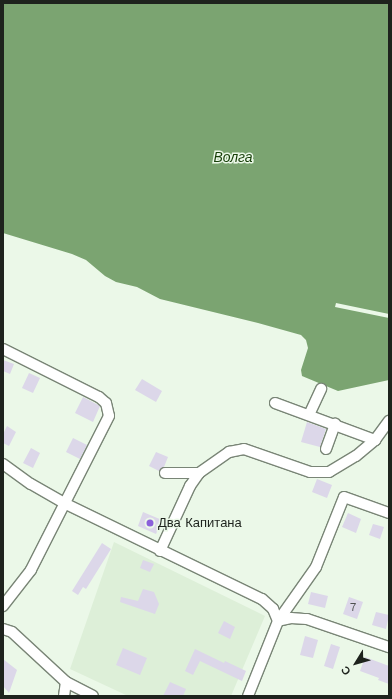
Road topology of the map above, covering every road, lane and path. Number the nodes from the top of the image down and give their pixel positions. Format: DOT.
graph roads {
  1 [pos="3,349"];
  2 [pos="321,389"];
  3 [pos="275,403"];
  4 [pos="309,415"];
  5 [pos="389,421"];
  6 [pos="335,424"];
  7 [pos="375,440"];
  8 [pos="326,449"];
  9 [pos="3,464"];
  10 [pos="165,473"];
  11 [pos="199,473"];
  12 [pos="66,504"];
  13 [pos="389,513"];
  14 [pos="160,551"];
  15 [pos="3,606"];
  16 [pos="278,621"];
  17 [pos="3,629"];
  18 [pos="389,647"];
  19 [pos="66,682"];
  20 [pos="64,696"];
  21 [pos="93,696"];
  22 [pos="248,696"];
  1 -- 12 [label="street"];
  2 -- 4 [label="street"];
  3 -- 4 [label="street"];
  4 -- 6 [label="street"];
  5 -- 7 [label="street"];
  6 -- 7 [label="street"];
  6 -- 8 [label="street"];
  7 -- 11 [label="street"];
  9 -- 12 [label="street"];
  10 -- 11 [label="street"];
  11 -- 14 [label="street"];
  12 -- 14 [label="street"];
  12 -- 15 [label="street"];
  13 -- 16 [label="street"];
  14 -- 16 [label="street"];
  16 -- 18 [label="street"];
  16 -- 22 [label="street"];
  17 -- 19 [label="street"];
  19 -- 20 [label="street"];
  19 -- 21 [label="street"];
}
